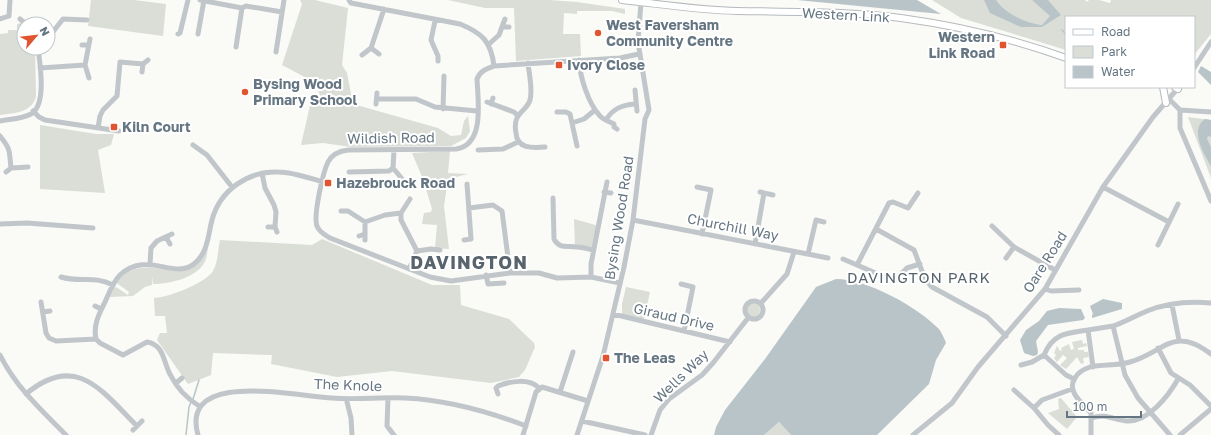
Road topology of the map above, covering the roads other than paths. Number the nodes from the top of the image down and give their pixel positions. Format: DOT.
graph roads {
  1 [pos="10,0"];
  2 [pos="188,0"];
  3 [pos="202,0"];
  4 [pos="248,0"];
  5 [pos="284,0"];
  6 [pos="349,0"];
  7 [pos="622,0"];
  8 [pos="641,2"];
  9 [pos="244,7"];
  10 [pos="384,9"];
  11 [pos="282,12"];
  12 [pos="0,19"];
  13 [pos="505,19"];
  14 [pos="87,20"];
  15 [pos="435,20"];
  16 [pos="503,27"];
  17 [pos="509,27"];
  18 [pos="56,28"];
  19 [pos="178,34"];
  20 [pos="198,34"];
  21 [pos="90,39"];
  22 [pos="1210,43"];
  23 [pos="489,44"];
  24 [pos="82,45"];
  25 [pos="88,45"];
  26 [pos="236,47"];
  27 [pos="371,48"];
  28 [pos="276,52"];
  29 [pos="379,54"];
  30 [pos="639,54"];
  31 [pos="362,55"];
  32 [pos="39,56"];
  33 [pos="440,57"];
  34 [pos="1065,58"];
  35 [pos="148,60"];
  36 [pos="579,60"];
  37 [pos="528,63"];
  38 [pos="142,64"];
  39 [pos="85,65"];
  40 [pos="494,66"];
  41 [pos="1195,66"];
  42 [pos="40,68"];
  43 [pos="142,72"];
  44 [pos="89,78"];
  45 [pos="443,80"];
  46 [pos="1163,88"];
  47 [pos="1177,88"];
  48 [pos="635,90"];
  49 [pos="377,93"];
  50 [pos="493,98"];
  51 [pos="1168,101"];
  52 [pos="635,104"];
  53 [pos="443,108"];
  54 [pos="595,110"];
  55 [pos="1180,110"];
  56 [pos="34,111"];
  57 [pos="477,111"];
  58 [pos="637,111"];
  59 [pos="557,112"];
  60 [pos="1211,112"];
  61 [pos="518,116"];
  62 [pos="606,120"];
  63 [pos="0,121"];
  64 [pos="572,123"];
  65 [pos="98,128"];
  66 [pos="617,129"];
  67 [pos="119,131"];
  68 [pos="0,136"];
  69 [pos="518,142"];
  70 [pos="193,145"];
  71 [pos="577,146"];
  72 [pos="545,147"];
  73 [pos="534,148"];
  74 [pos="394,150"];
  75 [pos="478,150"];
  76 [pos="534,155"];
  77 [pos="28,167"];
  78 [pos="11,168"];
  79 [pos="393,168"];
  80 [pos="6,172"];
  81 [pos="349,172"];
  82 [pos="262,173"];
  83 [pos="403,180"];
  84 [pos="323,182"];
  85 [pos="607,182"];
  86 [pos="467,184"];
  87 [pos="232,187"];
  88 [pos="1103,187"];
  89 [pos="697,188"];
  90 [pos="604,192"];
  91 [pos="918,192"];
  92 [pos="611,193"];
  93 [pos="773,195"];
  94 [pos="553,198"];
  95 [pos="410,199"];
  96 [pos="1211,201"];
  97 [pos="1178,204"];
  98 [pos="469,208"];
  99 [pos="341,211"];
  100 [pos="401,213"];
  101 [pos="633,220"];
  102 [pos="365,222"];
  103 [pos="824,222"];
  104 [pos="1169,222"];
  105 [pos="0,224"];
  106 [pos="992,226"];
  107 [pos="268,227"];
  108 [pos="93,228"];
  109 [pos="876,229"];
  110 [pos="172,234"];
  111 [pos="702,234"];
  112 [pos="358,236"];
  113 [pos="166,237"];
  114 [pos="464,240"];
  115 [pos="170,244"];
  116 [pos="755,244"];
  117 [pos="1158,245"];
  118 [pos="1014,246"];
  119 [pos="440,250"];
  120 [pos="593,250"];
  121 [pos="417,251"];
  122 [pos="794,252"];
  123 [pos="808,254"];
  124 [pos="828,258"];
  125 [pos="1006,258"];
  126 [pos="843,259"];
  127 [pos="150,264"];
  128 [pos="920,264"];
  129 [pos="857,265"];
  130 [pos="409,269"];
  131 [pos="1056,270"];
  132 [pos="510,273"];
  133 [pos="486,275"];
  134 [pos="61,277"];
  135 [pos="591,277"];
  136 [pos="504,283"];
  137 [pos="620,283"];
  138 [pos="681,284"];
  139 [pos="113,285"];
  140 [pos="1045,289"];
  141 [pos="1079,290"];
  142 [pos="41,302"];
  143 [pos="761,303"];
  144 [pos="1211,303"];
  145 [pos="1172,305"];
  146 [pos="95,306"];
  147 [pos="101,310"];
  148 [pos="50,311"];
  149 [pos="43,312"];
  150 [pos="613,314"];
  151 [pos="748,318"];
  152 [pos="1113,326"];
  153 [pos="1088,330"];
  154 [pos="684,331"];
  155 [pos="1006,336"];
  156 [pos="96,339"];
  157 [pos="1179,340"];
  158 [pos="730,342"];
  159 [pos="1158,348"];
  160 [pos="573,352"];
  161 [pos="1211,353"];
  162 [pos="0,355"];
  163 [pos="1044,355"];
  164 [pos="1122,364"];
  165 [pos="1021,365"];
  166 [pos="1094,367"];
  167 [pos="182,378"];
  168 [pos="1074,379"];
  169 [pos="1178,379"];
  170 [pos="176,383"];
  171 [pos="539,388"];
  172 [pos="1072,389"];
  173 [pos="1014,390"];
  174 [pos="560,392"];
  175 [pos="26,394"];
  176 [pos="498,394"];
  177 [pos="388,398"];
  178 [pos="588,401"];
  179 [pos="347,402"];
  180 [pos="199,406"];
  181 [pos="1034,408"];
  182 [pos="1211,408"];
  183 [pos="1150,412"];
  184 [pos="1092,418"];
  185 [pos="142,421"];
  186 [pos="582,421"];
  187 [pos="526,426"];
  188 [pos="66,435"];
  189 [pos="198,435"];
  190 [pos="352,435"];
  191 [pos="394,435"];
  192 [pos="523,435"];
  193 [pos="577,435"];
  194 [pos="645,435"];
  195 [pos="651,435"];
  196 [pos="913,435"];
  197 [pos="1059,435"];
  198 [pos="1091,435"];
  199 [pos="1170,435"];
  200 [pos="1180,435"];
  1 -- 12 [label="street"];
  2 -- 19 [label="street"];
  3 -- 9 [label="street"];
  3 -- 20 [label="street"];
  4 -- 9 [label="street"];
  5 -- 11 [label="street"];
  6 -- 10 [label="street"];
  7 -- 8 [label="main road, Western Link"];
  8 -- 30 [label="street, Bysing Wood Road"];
  8 -- 34 [label="main road, Western Link"];
  9 -- 11 [label="street"];
  9 -- 26 [label="street"];
  10 -- 15 [label="street"];
  10 -- 27 [label="street"];
  11 -- 28 [label="street"];
  13 -- 16 [label="street"];
  14 -- 18 [label="street"];
  15 -- 23 [label="street"];
  15 -- 33 [label="street"];
  16 -- 17 [label="street"];
  16 -- 23 [label="street"];
  21 -- 25 [label="street"];
  22 -- 41 [label="street"];
  23 -- 40 [label="street"];
  24 -- 25 [label="street"];
  25 -- 39 [label="street"];
  27 -- 29 [label="street"];
  27 -- 31 [label="street"];
  30 -- 36 [label="street, Wildish Road"];
  30 -- 101 [label="street, Bysing Wood Road"];
  32 -- 42 [label="street"];
  35 -- 38 [label="street"];
  36 -- 37 [label="street, Wildish Road"];
  36 -- 54 [label="street"];
  37 -- 40 [label="street, Wildish Road"];
  37 -- 61 [label="street"];
  38 -- 43 [label="street"];
  38 -- 65 [label="street"];
  39 -- 42 [label="street"];
  39 -- 44 [label="street"];
  40 -- 57 [label="street, Wildish Road"];
  42 -- 56 [label="street"];
  45 -- 53 [label="street"];
  46 -- 51 [label="main road"];
  47 -- 51 [label="street, Oare Road"];
  48 -- 52 [label="street"];
  49 -- 53 [label="street"];
  50 -- 61 [label="street"];
  51 -- 55 [label="street"];
  51 -- 88 [label="street, Oare Road"];
  52 -- 58 [label="street"];
  52 -- 62 [label="street"];
  53 -- 57 [label="street"];
  54 -- 62 [label="street"];
  54 -- 64 [label="street"];
  55 -- 60 [label="street"];
  55 -- 96 [label="street"];
  56 -- 63 [label="street"];
  56 -- 65 [label="street"];
  57 -- 74 [label="street, Wildish Road"];
  59 -- 64 [label="street"];
  61 -- 69 [label="street"];
  62 -- 66 [label="street"];
  64 -- 71 [label="street"];
  65 -- 67 [label="street"];
  68 -- 78 [label="street"];
  69 -- 73 [label="street"];
  69 -- 75 [label="street"];
  70 -- 87 [label="street"];
  72 -- 73 [label="street"];
  73 -- 76 [label="street"];
  74 -- 79 [label="street"];
  74 -- 84 [label="street, Wildish Road"];
  77 -- 78 [label="street"];
  78 -- 80 [label="street"];
  79 -- 81 [label="street"];
  79 -- 83 [label="street"];
  82 -- 84 [label="street"];
  82 -- 87 [label="street"];
  82 -- 107 [label="street"];
  84 -- 130 [label="street, Wildish Road"];
  85 -- 90 [label="street"];
  86 -- 98 [label="street"];
  87 -- 127 [label="street"];
  88 -- 104 [label="street"];
  88 -- 131 [label="street, Oare Road"];
  89 -- 111 [label="street"];
  90 -- 92 [label="street"];
  90 -- 120 [label="street"];
  91 -- 109 [label="street"];
  93 -- 116 [label="street"];
  94 -- 120 [label="street"];
  95 -- 100 [label="street"];
  97 -- 104 [label="street"];
  98 -- 114 [label="street"];
  98 -- 132 [label="street"];
  99 -- 102 [label="street"];
  100 -- 102 [label="street"];
  100 -- 121 [label="street"];
  101 -- 111 [label="street, Churchill Way"];
  101 -- 137 [label="street, Bysing Wood Road"];
  102 -- 112 [label="street"];
  103 -- 123 [label="street"];
  104 -- 117 [label="street"];
  105 -- 108 [label="street"];
  106 -- 118 [label="street"];
  109 -- 128 [label="street"];
  109 -- 129 [label="street"];
  110 -- 113 [label="street"];
  111 -- 116 [label="street, Churchill Way"];
  113 -- 115 [label="street"];
  113 -- 127 [label="street"];
  116 -- 122 [label="street, Churchill Way"];
  118 -- 125 [label="street"];
  118 -- 131 [label="street"];
  119 -- 121 [label="street"];
  120 -- 135 [label="street"];
  121 -- 130 [label="street"];
  122 -- 123 [label="street, Churchill Way"];
  122 -- 143 [label="street, Wells Way"];
  123 -- 124 [label="street, Churchill Way"];
  126 -- 129 [label="street"];
  127 -- 139 [label="street"];
  128 -- 129 [label="street"];
  128 -- 155 [label="street"];
  130 -- 133 [label="street, Wildish Road"];
  131 -- 140 [label="street, Oare Road"];
  132 -- 133 [label="street, Wildish Road"];
  132 -- 135 [label="street, Wildish Road"];
  133 -- 136 [label="street"];
  134 -- 139 [label="street"];
  135 -- 137 [label="street, Wildish Road"];
  137 -- 150 [label="street, Bysing Wood Road"];
  138 -- 154 [label="street"];
  139 -- 147 [label="street"];
  140 -- 141 [label="street"];
  140 -- 155 [label="street, Oare Road"];
  142 -- 149 [label="street"];
  143 -- 151 [label="street, Wells Way"];
  143 -- 151 [label="street, Wells Way"];
  144 -- 145 [label="street"];
  145 -- 152 [label="street"];
  145 -- 157 [label="street"];
  146 -- 147 [label="street"];
  147 -- 156 [label="street"];
  148 -- 149 [label="street"];
  149 -- 156 [label="street"];
  150 -- 154 [label="street, Giraud Drive"];
  150 -- 178 [label="street, Bysing Wood Road"];
  151 -- 158 [label="street, Wells Way"];
  152 -- 153 [label="street"];
  152 -- 164 [label="street"];
  153 -- 163 [label="street"];
  153 -- 166 [label="street"];
  154 -- 158 [label="street, Giraud Drive"];
  155 -- 196 [label="street, Oare Road"];
  156 -- 170 [label="street"];
  157 -- 159 [label="street"];
  157 -- 161 [label="street"];
  158 -- 195 [label="street, Wells Way"];
  159 -- 164 [label="street"];
  159 -- 169 [label="street"];
  160 -- 174 [label="street"];
  162 -- 175 [label="street"];
  163 -- 165 [label="street"];
  163 -- 168 [label="street"];
  164 -- 166 [label="street"];
  164 -- 183 [label="street"];
  166 -- 168 [label="street"];
  167 -- 170 [label="street"];
  168 -- 172 [label="street"];
  169 -- 182 [label="street"];
  169 -- 183 [label="street"];
  170 -- 180 [label="street"];
  171 -- 174 [label="street"];
  171 -- 176 [label="street"];
  171 -- 187 [label="street"];
  172 -- 181 [label="street"];
  172 -- 184 [label="street"];
  173 -- 181 [label="street"];
  174 -- 178 [label="street"];
  175 -- 185 [label="street"];
  175 -- 188 [label="street"];
  177 -- 180 [label="street, The Knole"];
  177 -- 187 [label="street, The Knole"];
  177 -- 191 [label="street"];
  178 -- 186 [label="street, Bysing Wood Road"];
  179 -- 190 [label="street"];
  180 -- 189 [label="street"];
  181 -- 197 [label="street"];
  182 -- 200 [label="street"];
  183 -- 184 [label="street"];
  183 -- 199 [label="street"];
  184 -- 198 [label="street"];
  186 -- 193 [label="street, Bysing Wood Road"];
  186 -- 194 [label="street"];
  187 -- 192 [label="street"];
}
